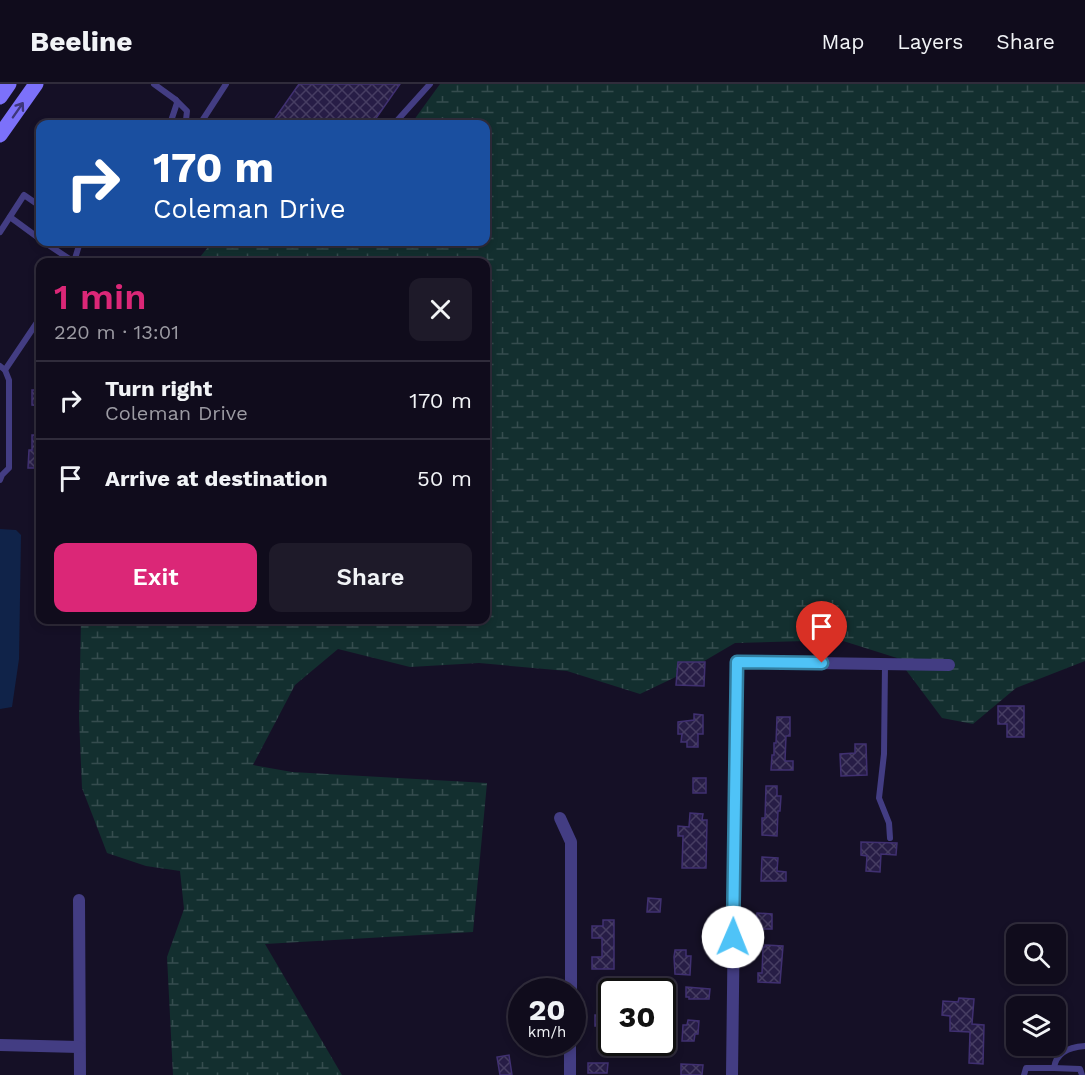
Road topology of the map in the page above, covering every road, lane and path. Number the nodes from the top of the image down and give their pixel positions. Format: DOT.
graph roads {
  1 [pos="9,84"];
  2 [pos="36,84"];
  3 [pos="154,84"];
  4 [pos="226,84"];
  5 [pos="430,84"];
  6 [pos="0,98"];
  7 [pos="176,100"];
  8 [pos="171,120"];
  9 [pos="186,120"];
  10 [pos="203,120"];
  11 [pos="398,120"];
  12 [pos="0,135"];
  13 [pos="36,203"];
  14 [pos="10,217"];
  15 [pos="0,232"];
  16 [pos="36,236"];
  17 [pos="50,246"];
  18 [pos="68,258"];
  19 [pos="36,323"];
  20 [pos="3,368"];
  21 [pos="0,480"];
  22 [pos="885,664"];
  23 [pos="949,665"];
  24 [pos="560,818"];
  25 [pos="890,838"];
  26 [pos="79,900"];
  27 [pos="571,978"];
  28 [pos="0,1045"];
  29 [pos="1085,1046"];
  30 [pos="80,1047"];
  31 [pos="570,1056"];
  32 [pos="1054,1068"];
  33 [pos="80,1075"];
  34 [pos="570,1075"];
  35 [pos="732,1075"];
  36 [pos="1024,1075"];
  37 [pos="1082,1075"];
  1 -- 6 [label="main road"];
  12 -- 2 [label="main road, one-way"];
  3 -- 7 [label="lane"];
  4 -- 10 [label="lane"];
  5 -- 11 [label="lane"];
  7 -- 8 [label="lane"];
  7 -- 9 [label="lane"];
  13 -- 14 [label="lane"];
  14 -- 15 [label="lane"];
  14 -- 16 [label="lane"];
  17 -- 18 [label="lane"];
  19 -- 20 [label="lane"];
  20 -- 21 [label="lane"];
  22 -- 23 [label="street"];
  22 -- 25 [label="lane"];
  22 -- 35 [label="street"];
  24 -- 27 [label="street"];
  26 -- 30 [label="street"];
  28 -- 30 [label="street"];
  29 -- 32 [label="lane"];
  30 -- 33 [label="street"];
  31 -- 34 [label="street"];
  32 -- 36 [label="lane"];
  32 -- 37 [label="lane"];
}
